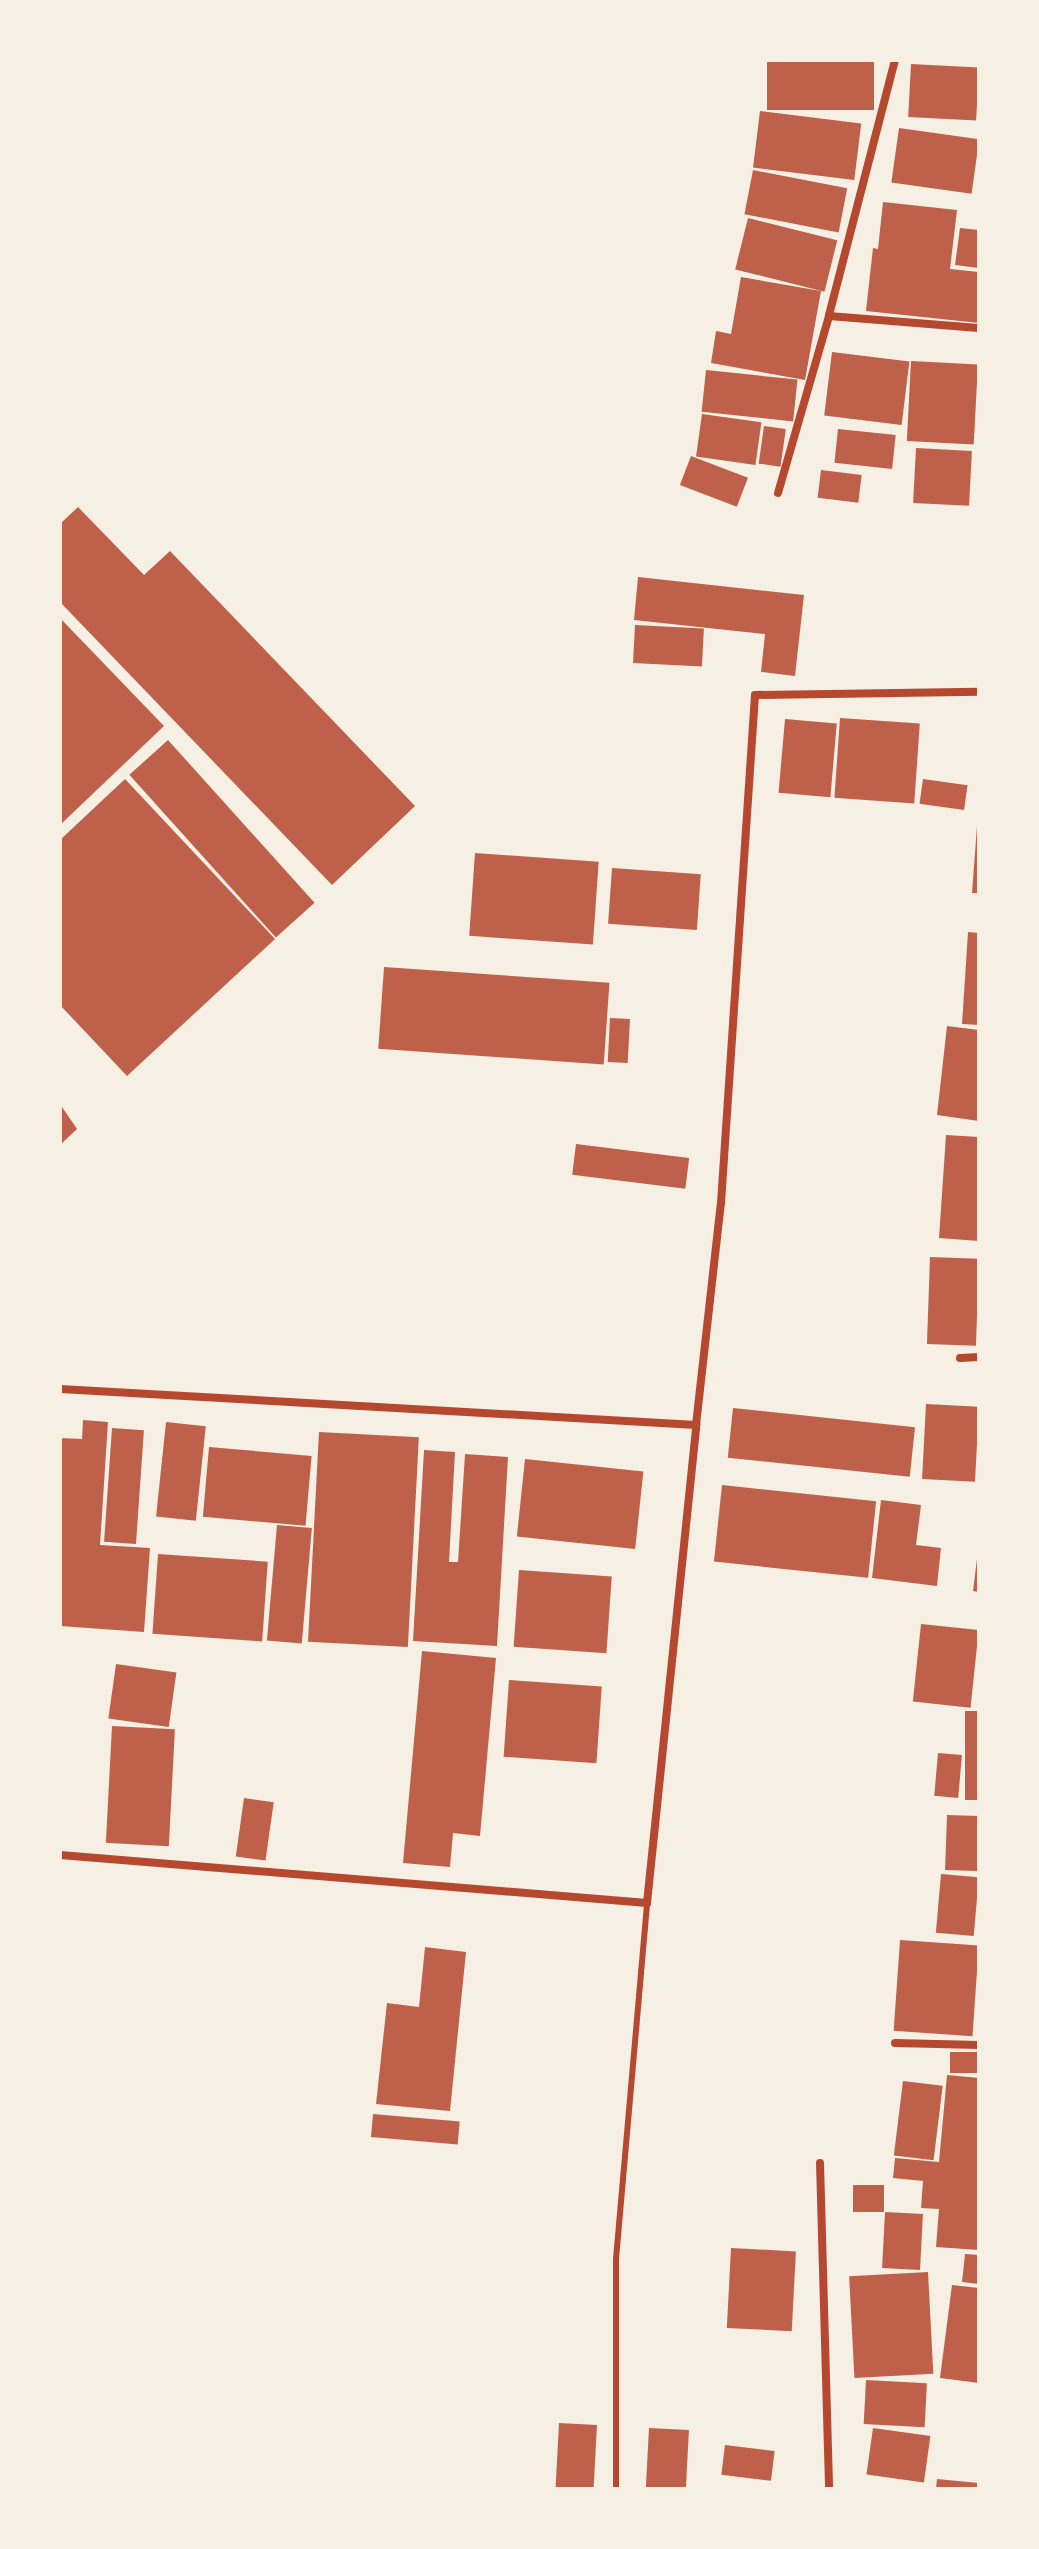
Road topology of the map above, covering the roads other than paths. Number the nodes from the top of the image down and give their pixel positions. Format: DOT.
graph roads {
  1 [pos="895,60"];
  2 [pos="829,316"];
  3 [pos="979,328"];
  4 [pos="778,493"];
  5 [pos="979,692"];
  6 [pos="979,1357"];
  7 [pos="960,1358"];
  8 [pos="60,1389"];
  9 [pos="696,1425"];
  10 [pos="60,1855"];
  11 [pos="647,1903"];
  12 [pos="895,2043"];
  13 [pos="979,2045"];
  14 [pos="820,2163"];
  15 [pos="616,2489"];
  16 [pos="829,2489"];
  1 -- 2 [label="street"];
  2 -- 3 [label="street"];
  2 -- 4 [label="street"];
  5 -- 9 [label="street"];
  6 -- 7 [label="street"];
  8 -- 9 [label="street"];
  9 -- 11 [label="street"];
  10 -- 11 [label="street"];
  11 -- 15 [label="lane"];
  12 -- 13 [label="street"];
  14 -- 16 [label="street"];
}
